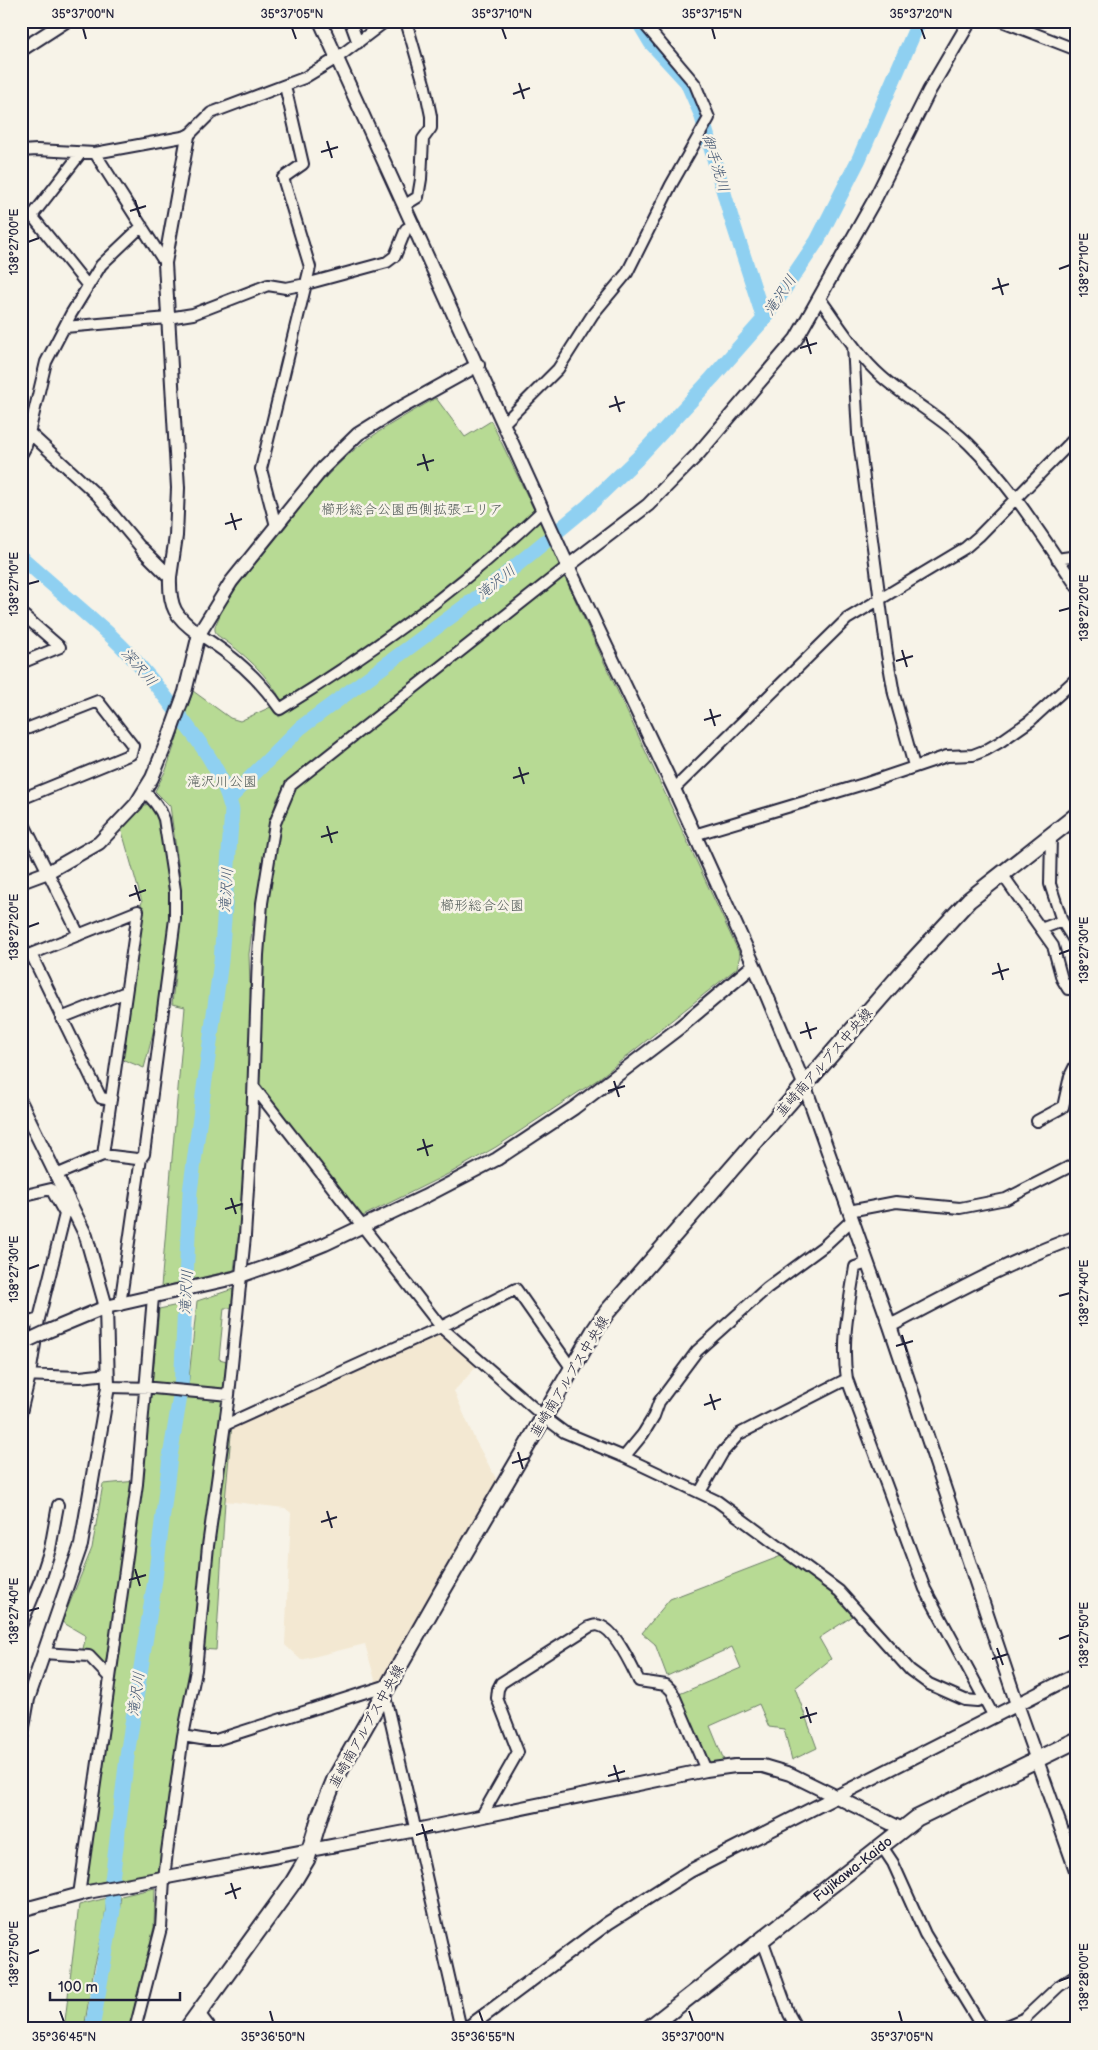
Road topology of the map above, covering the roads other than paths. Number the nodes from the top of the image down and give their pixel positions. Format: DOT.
graph roads {
  1 [pos="66,21"];
  2 [pos="320,21"];
  3 [pos="350,21"];
  4 [pos="386,21"];
  5 [pos="406,21"];
  6 [pos="644,21"];
  7 [pos="970,21"];
  8 [pos="1002,21"];
  9 [pos="358,43"];
  10 [pos="21,50"];
  11 [pos="1077,50"];
  12 [pos="337,58"];
  13 [pos="285,86"];
  14 [pos="188,136"];
  15 [pos="21,151"];
  16 [pos="81,153"];
  17 [pos="95,153"];
  18 [pos="405,205"];
  19 [pos="414,225"];
  20 [pos="142,226"];
  21 [pos="165,262"];
  22 [pos="306,284"];
  23 [pos="88,286"];
  24 [pos="820,299"];
  25 [pos="168,318"];
  26 [pos="65,326"];
  27 [pos="853,345"];
  28 [pos="478,365"];
  29 [pos="504,423"];
  30 [pos="25,428"];
  31 [pos="1077,436"];
  32 [pos="21,455"];
  33 [pos="1016,497"];
  34 [pos="544,512"];
  35 [pos="276,526"];
  36 [pos="142,549"];
  37 [pos="1077,556"];
  38 [pos="1057,559"];
  39 [pos="567,563"];
  40 [pos="170,577"];
  41 [pos="1077,587"];
  42 [pos="880,598"];
  43 [pos="21,613"];
  44 [pos="199,634"];
  45 [pos="21,663"];
  46 [pos="1077,678"];
  47 [pos="21,731"];
  48 [pos="914,766"];
  49 [pos="674,789"];
  50 [pos="144,791"];
  51 [pos="21,799"];
  52 [pos="1077,815"];
  53 [pos="21,818"];
  54 [pos="694,835"];
  55 [pos="1051,836"];
  56 [pos="48,872"];
  57 [pos="1002,874"];
  58 [pos="21,882"];
  59 [pos="1062,920"];
  60 [pos="1041,929"];
  61 [pos="79,935"];
  62 [pos="1077,945"];
  63 [pos="754,965"];
  64 [pos="1077,986"];
  65 [pos="126,992"];
  66 [pos="61,1018"];
  67 [pos="1077,1062"];
  68 [pos="804,1084"];
  69 [pos="254,1087"];
  70 [pos="110,1100"];
  71 [pos="21,1103"];
  72 [pos="1037,1121"];
  73 [pos="103,1155"];
  74 [pos="141,1158"];
  75 [pos="1077,1161"];
  76 [pos="56,1175"];
  77 [pos="21,1196"];
  78 [pos="851,1215"];
  79 [pos="362,1227"];
  80 [pos="1077,1237"];
  81 [pos="868,1263"];
  82 [pos="237,1277"];
  83 [pos="156,1296"];
  84 [pos="120,1305"];
  85 [pos="106,1307"];
  86 [pos="39,1319"];
  87 [pos="890,1326"];
  88 [pos="441,1327"];
  89 [pos="24,1338"];
  90 [pos="572,1369"];
  91 [pos="26,1375"];
  92 [pos="847,1379"];
  93 [pos="108,1381"];
  94 [pos="149,1388"];
  95 [pos="229,1395"];
  96 [pos="21,1413"];
  97 [pos="544,1417"];
  98 [pos="224,1425"];
  99 [pos="624,1457"];
  100 [pos="700,1492"];
  101 [pos="58,1505"];
  102 [pos="21,1626"];
  103 [pos="43,1653"];
  104 [pos="1077,1674"];
  105 [pos="110,1678"];
  106 [pos="386,1688"];
  107 [pos="984,1698"];
  108 [pos="1017,1704"];
  109 [pos="993,1716"];
  110 [pos="183,1736"];
  111 [pos="21,1738"];
  112 [pos="1077,1740"];
  113 [pos="1037,1760"];
  114 [pos="706,1770"];
  115 [pos="835,1796"];
  116 [pos="481,1817"];
  117 [pos="902,1829"];
  118 [pos="416,1830"];
  119 [pos="881,1845"];
  120 [pos="311,1849"];
  121 [pos="1077,1873"];
  122 [pos="164,1879"];
  123 [pos="84,1894"];
  124 [pos="21,1910"];
  125 [pos="762,1939"];
  126 [pos="1077,1974"];
  127 [pos="199,2012"];
  128 [pos="135,2029"];
  129 [pos="187,2029"];
  130 [pos="212,2029"];
  131 [pos="461,2029"];
  132 [pos="466,2029"];
  133 [pos="648,2029"];
  134 [pos="797,2029"];
  135 [pos="983,2029"];
  136 [pos="999,2029"];
  1 -- 10 [label="street"];
  2 -- 12 [label="street"];
  3 -- 9 [label="street"];
  4 -- 9 [label="street"];
  5 -- 18 [label="street"];
  6 -- 29 [label="street"];
  7 -- 24 [label="street"];
  8 -- 11 [label="street"];
  9 -- 12 [label="street"];
  12 -- 13 [label="street"];
  12 -- 18 [label="street"];
  13 -- 14 [label="street"];
  13 -- 22 [label="street"];
  14 -- 17 [label="street"];
  14 -- 21 [label="street"];
  15 -- 16 [label="street"];
  16 -- 17 [label="street"];
  16 -- 23 [label="street"];
  17 -- 20 [label="street"];
  18 -- 19 [label="street"];
  19 -- 22 [label="street"];
  19 -- 28 [label="street"];
  20 -- 21 [label="street"];
  20 -- 23 [label="street"];
  21 -- 25 [label="street"];
  22 -- 25 [label="street"];
  22 -- 35 [label="street"];
  23 -- 26 [label="street"];
  24 -- 27 [label="street"];
  24 -- 39 [label="street"];
  25 -- 26 [label="street"];
  25 -- 40 [label="street"];
  26 -- 30 [label="street"];
  27 -- 33 [label="street"];
  27 -- 42 [label="street"];
  28 -- 29 [label="street"];
  28 -- 35 [label="street"];
  29 -- 34 [label="street"];
  30 -- 32 [label="street"];
  30 -- 36 [label="street"];
  31 -- 33 [label="street"];
  33 -- 38 [label="street"];
  33 -- 42 [label="street"];
  34 -- 39 [label="street"];
  34 -- 44 [label="street"];
  35 -- 44 [label="street"];
  36 -- 40 [label="street"];
  37 -- 38 [label="street"];
  38 -- 41 [label="street"];
  39 -- 49 [label="street"];
  39 -- 69 [label="street"];
  40 -- 44 [label="street"];
  42 -- 48 [label="street"];
  42 -- 49 [label="street"];
  43 -- 45 [label="street"];
  44 -- 50 [label="street"];
  46 -- 48 [label="street"];
  47 -- 51 [label="street"];
  48 -- 54 [label="street"];
  49 -- 54 [label="street"];
  50 -- 56 [label="street"];
  50 -- 74 [label="street"];
  52 -- 55 [label="main road, 韮崎南アルプス中央線"];
  53 -- 56 [label="street"];
  54 -- 63 [label="street"];
  55 -- 57 [label="main road, 韮崎南アルプス中央線"];
  55 -- 59 [label="street"];
  56 -- 58 [label="street"];
  56 -- 61 [label="street"];
  57 -- 60 [label="street"];
  57 -- 68 [label="main road, 韮崎南アルプス中央線"];
  59 -- 60 [label="street"];
  59 -- 62 [label="street"];
  60 -- 64 [label="street"];
  61 -- 65 [label="street"];
  61 -- 66 [label="street"];
  63 -- 68 [label="street"];
  63 -- 79 [label="street"];
  65 -- 66 [label="street"];
  65 -- 70 [label="street"];
  66 -- 70 [label="street"];
  67 -- 72 [label="street"];
  68 -- 78 [label="street"];
  68 -- 90 [label="main road, 韮崎南アルプス中央線"];
  69 -- 79 [label="street"];
  69 -- 82 [label="street"];
  70 -- 73 [label="street"];
  71 -- 76 [label="street"];
  73 -- 74 [label="street"];
  73 -- 76 [label="street"];
  74 -- 84 [label="street"];
  75 -- 78 [label="street"];
  76 -- 85 [label="street"];
  77 -- 86 [label="street"];
  78 -- 81 [label="street"];
  78 -- 99 [label="street"];
  79 -- 82 [label="street"];
  79 -- 88 [label="street"];
  80 -- 87 [label="street"];
  81 -- 87 [label="street"];
  81 -- 92 [label="street"];
  82 -- 83 [label="street"];
  82 -- 95 [label="street"];
  83 -- 84 [label="street"];
  83 -- 94 [label="street"];
  84 -- 85 [label="street"];
  85 -- 89 [label="street, bridge"];
  85 -- 93 [label="street"];
  86 -- 89 [label="street"];
  86 -- 91 [label="street"];
  87 -- 108 [label="street"];
  88 -- 90 [label="street"];
  88 -- 97 [label="street"];
  88 -- 98 [label="street"];
  90 -- 97 [label="main road, 韮崎南アルプス中央線"];
  91 -- 93 [label="street"];
  91 -- 96 [label="street"];
  92 -- 100 [label="street"];
  92 -- 107 [label="street"];
  93 -- 94 [label="street"];
  93 -- 103 [label="street"];
  94 -- 95 [label="street"];
  94 -- 105 [label="street"];
  95 -- 98 [label="street"];
  97 -- 99 [label="street"];
  97 -- 106 [label="main road, 韮崎南アルプス中央線"];
  98 -- 110 [label="street"];
  99 -- 100 [label="street"];
  100 -- 107 [label="street"];
  101 -- 102 [label="street"];
  103 -- 105 [label="street"];
  103 -- 111 [label="street"];
  104 -- 108 [label="street"];
  105 -- 123 [label="street"];
  106 -- 110 [label="street"];
  106 -- 118 [label="street"];
  106 -- 120 [label="main road, 韮崎南アルプス中央線"];
  107 -- 109 [label="street"];
  108 -- 109 [label="street"];
  108 -- 113 [label="street"];
  109 -- 115 [label="street"];
  110 -- 122 [label="street"];
  112 -- 113 [label="main road, Fujikawa-Kaido"];
  113 -- 117 [label="main road, Fujikawa-Kaido"];
  113 -- 121 [label="street"];
  114 -- 115 [label="street"];
  114 -- 116 [label="street"];
  114 -- 116 [label="street"];
  115 -- 117 [label="street"];
  115 -- 132 [label="street"];
  116 -- 118 [label="street"];
  117 -- 119 [label="main road, Fujikawa-Kaido"];
  118 -- 120 [label="street"];
  118 -- 131 [label="street"];
  119 -- 125 [label="main road, Fujikawa-Kaido"];
  119 -- 135 [label="street"];
  120 -- 122 [label="street"];
  120 -- 127 [label="main road, 韮崎南アルプス中央線"];
  122 -- 123 [label="street"];
  122 -- 128 [label="street"];
  123 -- 124 [label="street"];
  125 -- 133 [label="main road, Fujikawa-Kaido"];
  125 -- 134 [label="street"];
  126 -- 136 [label="street"];
  127 -- 129 [label="main road, 韮崎南アルプス中央線"];
  127 -- 130 [label="street"];
}
